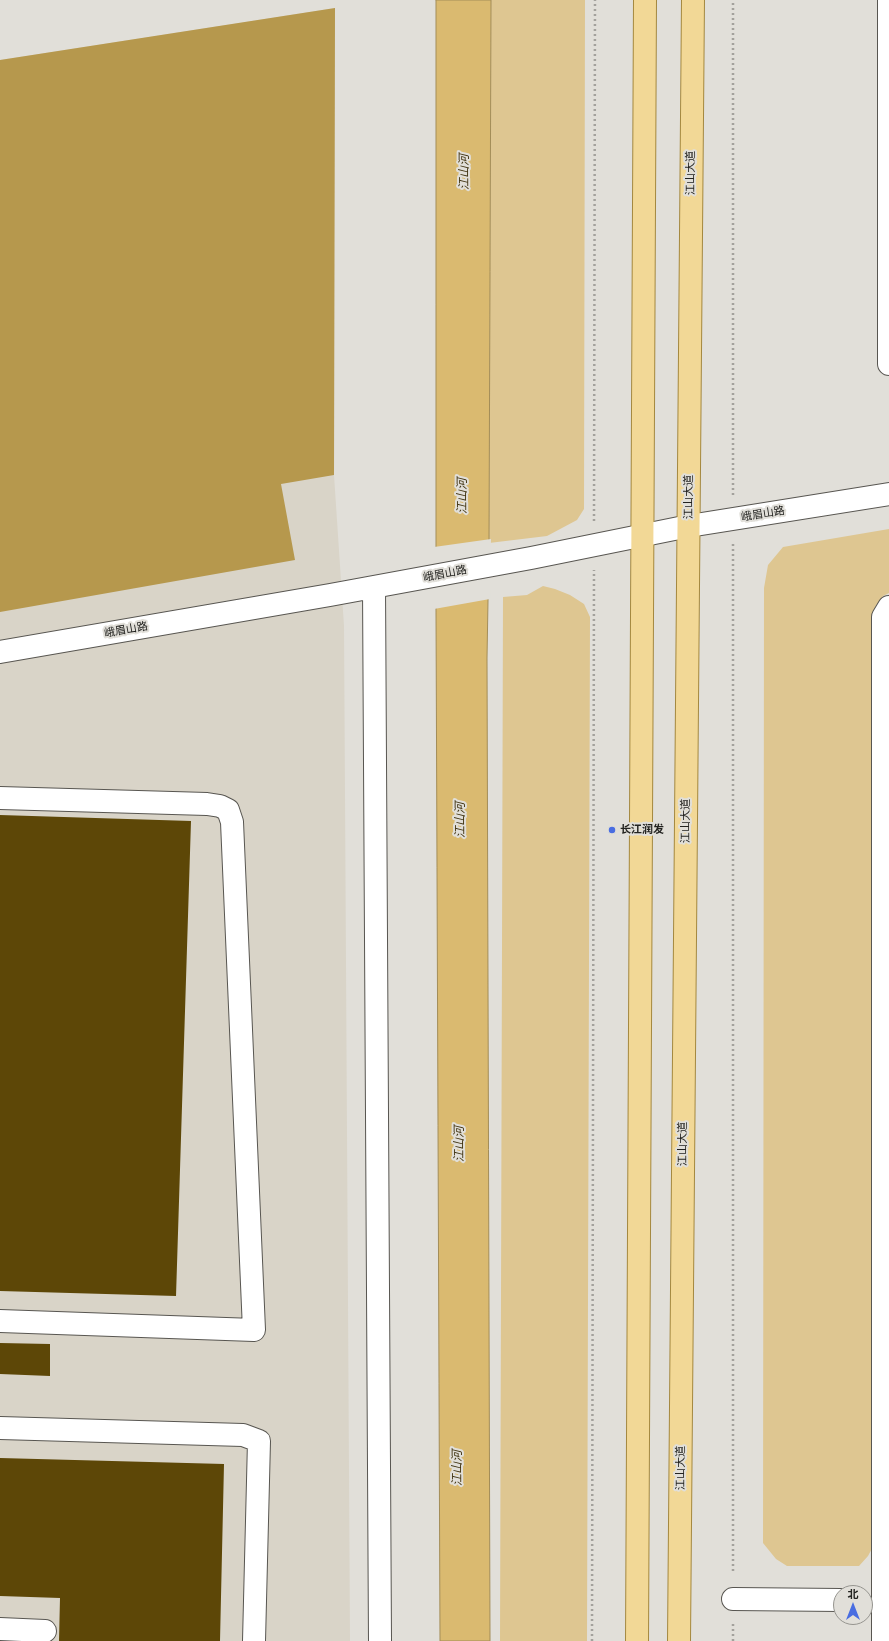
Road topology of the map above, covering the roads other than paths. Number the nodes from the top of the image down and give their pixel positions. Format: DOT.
graph roads {
  1 [pos="645,0"];
  2 [pos="693,0"];
  3 [pos="889,0"];
  4 [pos="889,152"];
  5 [pos="889,364"];
  6 [pos="889,494"];
  7 [pos="688,526"];
  8 [pos="643,536"];
  9 [pos="374,587"];
  10 [pos="889,607"];
  11 [pos="0,652"];
  12 [pos="0,798"];
  13 [pos="886,993"];
  14 [pos="0,1321"];
  15 [pos="0,1428"];
  16 [pos="733,1599"];
  17 [pos="833,1600"];
  18 [pos="879,1600"];
  19 [pos="0,1629"];
  20 [pos="45,1631"];
  21 [pos="254,1641"];
  22 [pos="380,1641"];
  23 [pos="637,1641"];
  24 [pos="679,1641"];
  25 [pos="883,1641"];
  1 -- 8 [label="main road"];
  2 -- 7 [label="main road, 江山大道"];
  3 -- 4 [label="street"];
  4 -- 5 [label="street"];
  6 -- 7 [label="street, 峨眉山路"];
  7 -- 8 [label="street, 峨眉山路"];
  7 -- 24 [label="main road, 江山大道"];
  8 -- 9 [label="street, 峨眉山路"];
  8 -- 23 [label="main road"];
  9 -- 11 [label="street, 峨眉山路"];
  9 -- 22 [label="street"];
  10 -- 13 [label="street"];
  12 -- 14 [label="street"];
  13 -- 18 [label="street"];
  15 -- 21 [label="street"];
  16 -- 17 [label="street"];
  18 -- 25 [label="street"];
  19 -- 20 [label="street"];
}
